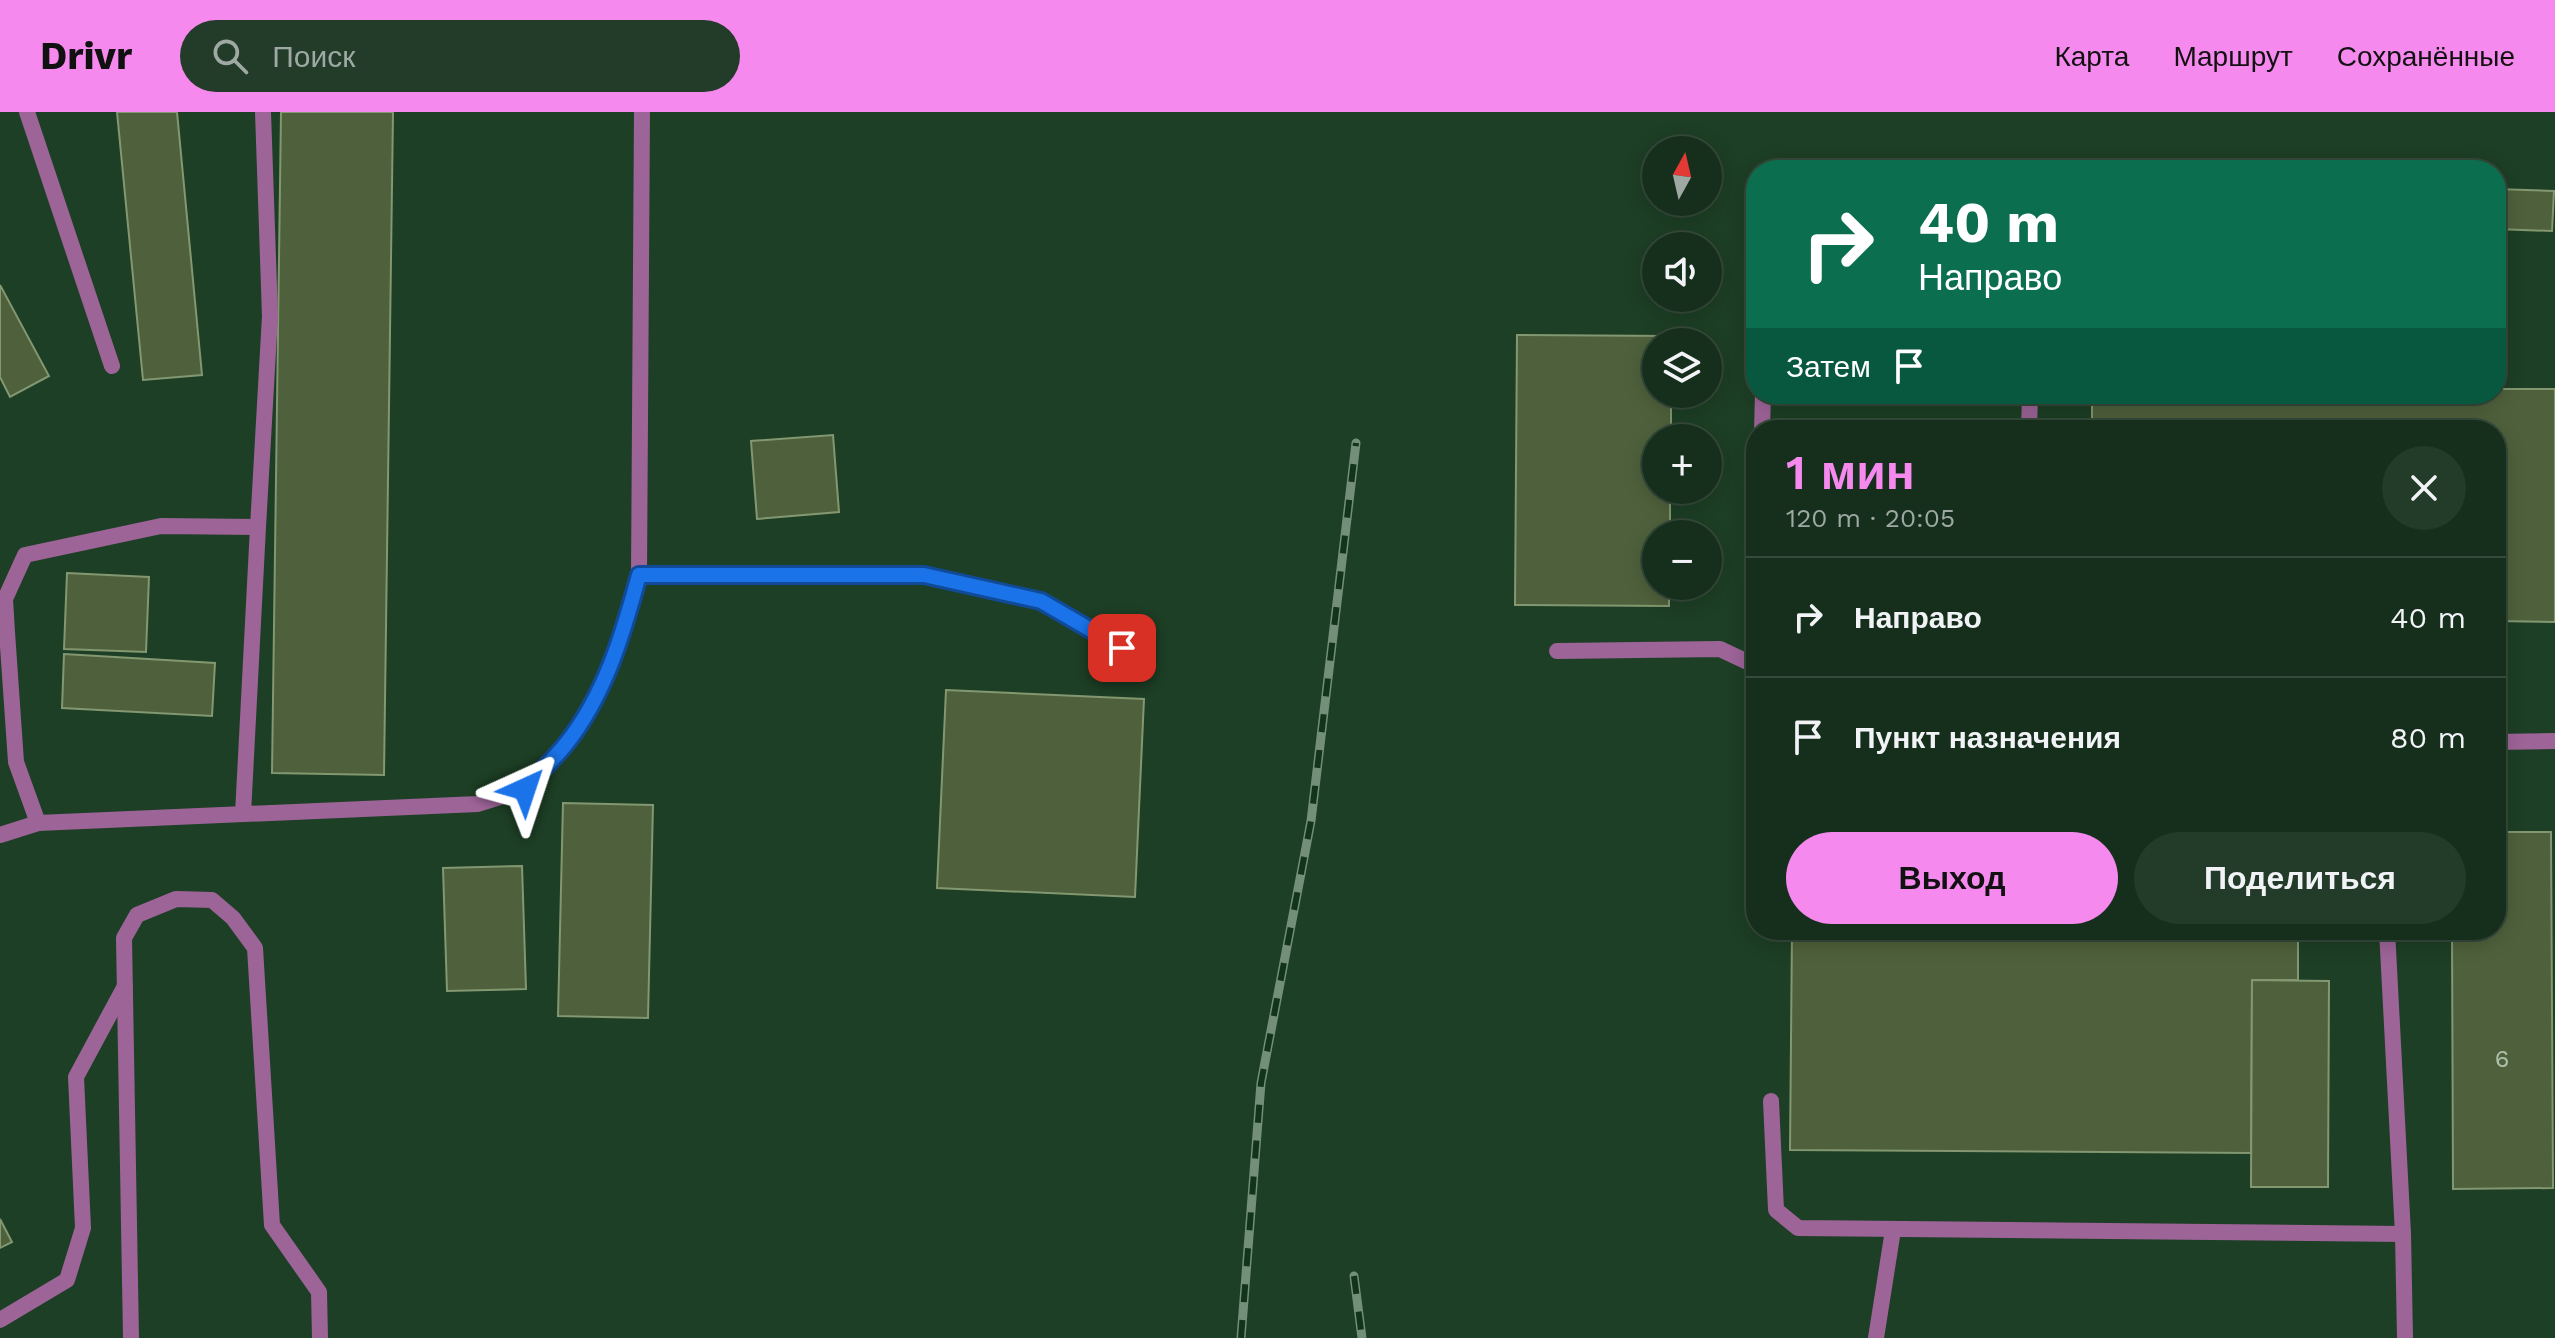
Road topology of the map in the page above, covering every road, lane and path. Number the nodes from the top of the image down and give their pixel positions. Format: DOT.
graph roads {
  1 [pos="27,112"];
  2 [pos="263,112"];
  3 [pos="642,112"];
  4 [pos="112,366"];
  5 [pos="258,527"];
  6 [pos="639,575"];
  7 [pos="1122,648"];
  8 [pos="1557,651"];
  9 [pos="1746,662"];
  10 [pos="2555,741"];
  11 [pos="2506,742"];
  12 [pos="243,814"];
  13 [pos="38,823"];
  14 [pos="0,835"];
  15 [pos="2388,940"];
  16 [pos="125,985"];
  17 [pos="1771,1101"];
  18 [pos="1893,1230"];
  19 [pos="2403,1234"];
  20 [pos="0,1320"];
  21 [pos="131,1338"];
  22 [pos="320,1338"];
  23 [pos="1876,1338"];
  24 [pos="2405,1338"];
  1 -- 4 [label="lane"];
  2 -- 5 [label="lane"];
  3 -- 6 [label="lane"];
  5 -- 12 [label="lane"];
  5 -- 13 [label="lane"];
  6 -- 7 [label="lane"];
  6 -- 12 [label="lane"];
  8 -- 9 [label="lane"];
  10 -- 11 [label="lane"];
  12 -- 13 [label="lane"];
  13 -- 14 [label="lane"];
  15 -- 19 [label="lane"];
  16 -- 20 [label="lane"];
  16 -- 21 [label="lane"];
  16 -- 22 [label="lane"];
  17 -- 18 [label="lane"];
  18 -- 19 [label="lane"];
  18 -- 23 [label="lane"];
  19 -- 24 [label="lane"];
}
